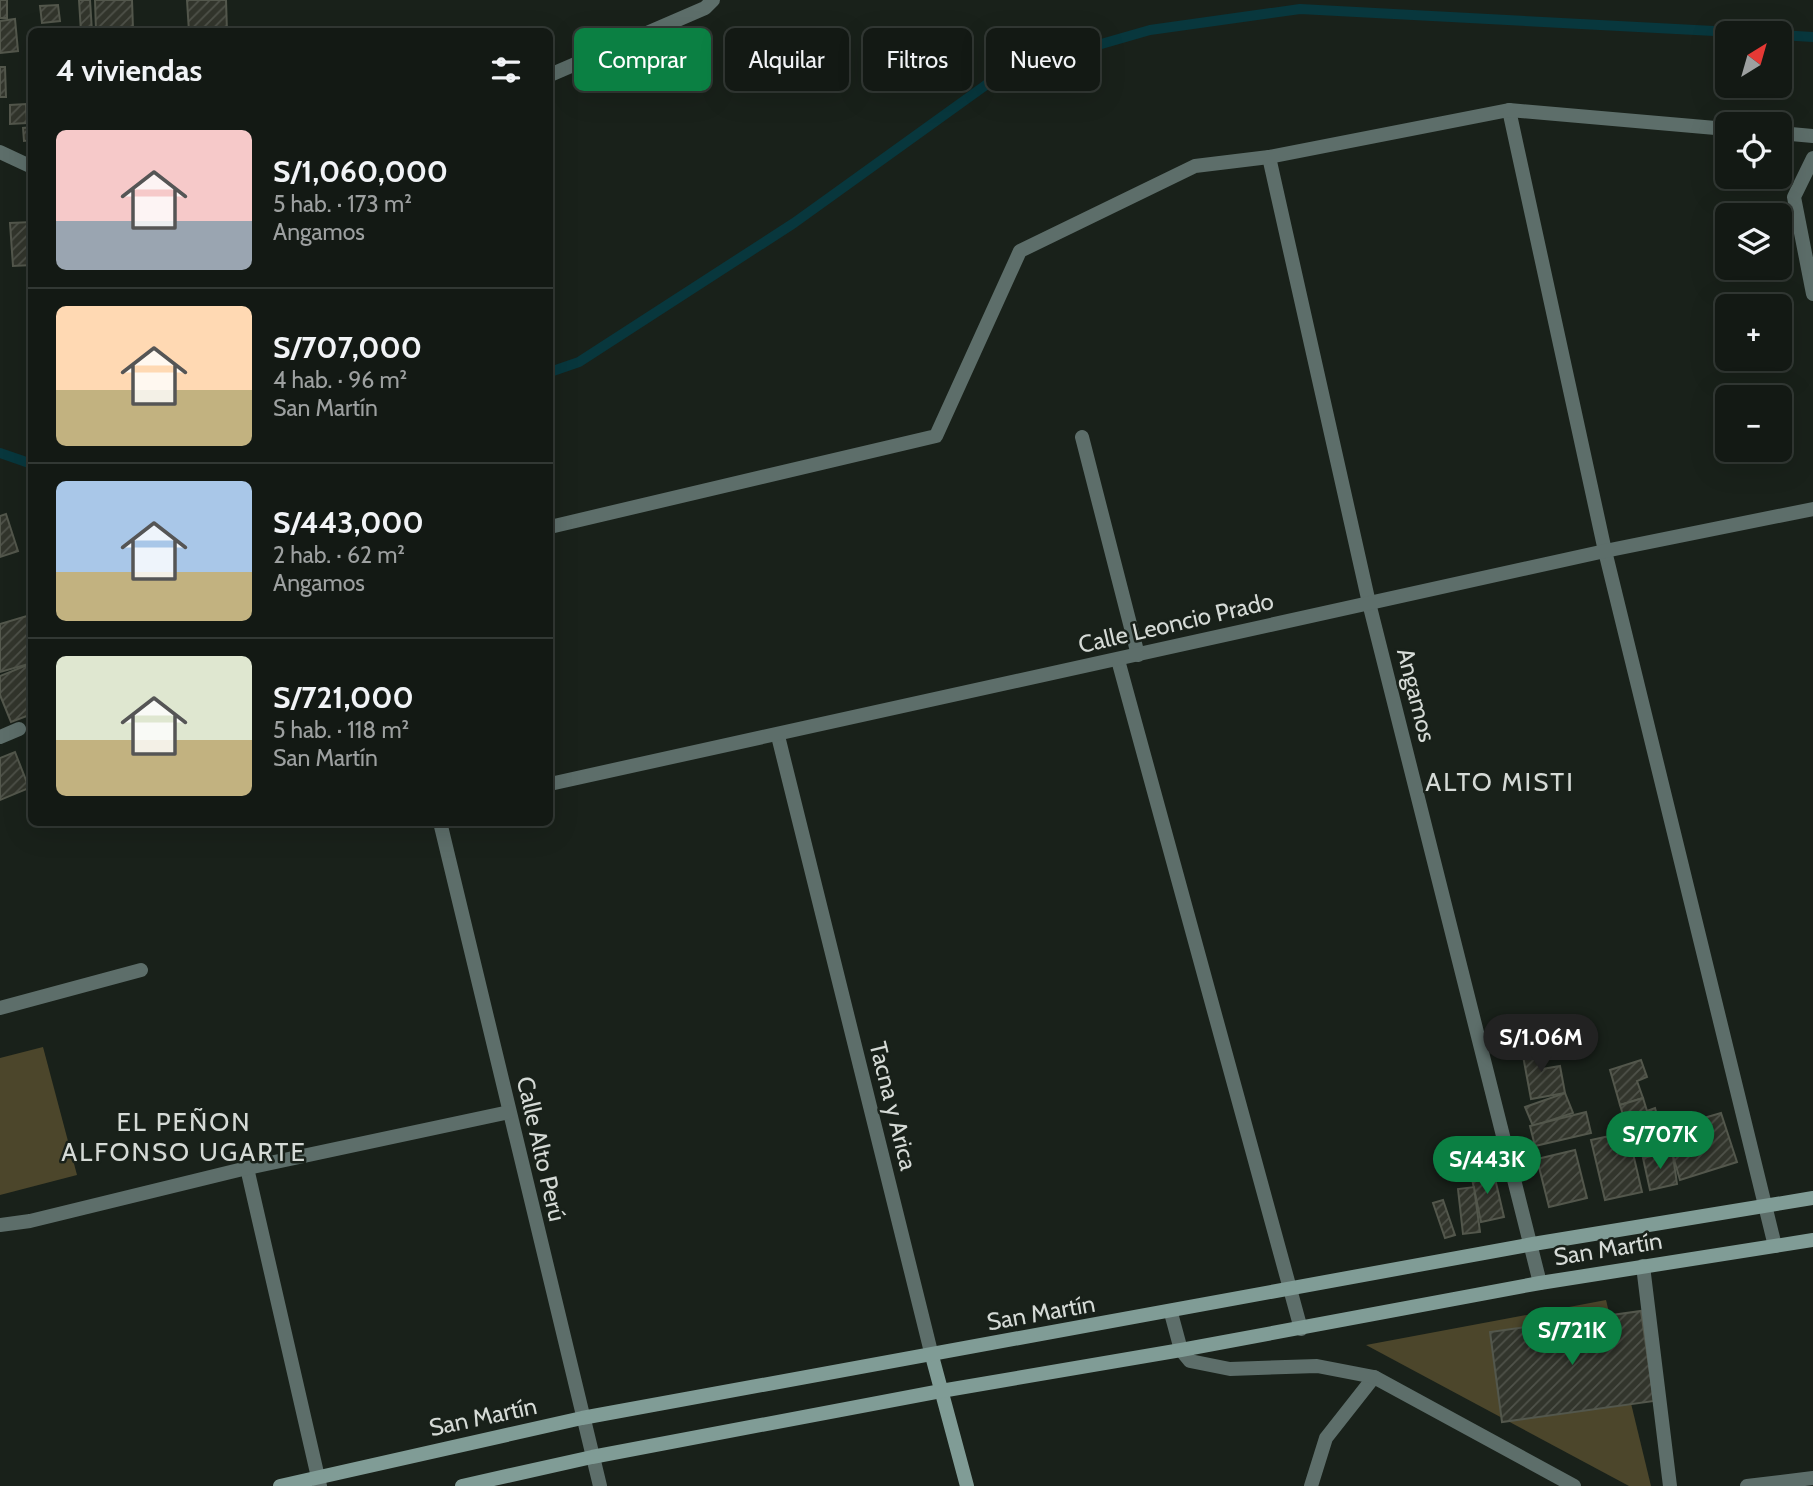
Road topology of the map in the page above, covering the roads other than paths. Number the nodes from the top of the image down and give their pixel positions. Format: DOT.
graph roads {
  1 [pos="707,3"];
  2 [pos="553,74"];
  3 [pos="1509,110"];
  4 [pos="1715,128"];
  5 [pos="1792,134"];
  6 [pos="1813,136"];
  7 [pos="0,152"];
  8 [pos="1269,156"];
  9 [pos="1813,158"];
  10 [pos="28,165"];
  11 [pos="1813,295"];
  12 [pos="1082,437"];
  13 [pos="1813,509"];
  14 [pos="553,526"];
  15 [pos="1605,551"];
  16 [pos="1369,603"];
  17 [pos="1138,655"];
  18 [pos="1118,660"];
  19 [pos="19,729"];
  20 [pos="778,736"];
  21 [pos="0,737"];
  22 [pos="553,783"];
  23 [pos="441,826"];
  24 [pos="141,970"];
  25 [pos="0,1008"];
  26 [pos="509,1112"];
  27 [pos="247,1168"];
  28 [pos="1813,1198"];
  29 [pos="1765,1205"];
  30 [pos="0,1225"];
  31 [pos="1813,1240"];
  32 [pos="1532,1244"];
  33 [pos="1775,1246"];
  34 [pos="1643,1266"];
  35 [pos="1540,1283"];
  36 [pos="1291,1290"];
  37 [pos="1171,1313"];
  38 [pos="1301,1329"];
  39 [pos="1181,1350"];
  40 [pos="932,1356"];
  41 [pos="1374,1377"];
  42 [pos="941,1391"];
  43 [pos="582,1418"];
  44 [pos="592,1457"];
  45 [pos="1813,1478"];
  46 [pos="319,1481"];
  47 [pos="280,1486"];
  48 [pos="462,1486"];
  49 [pos="600,1486"];
  50 [pos="967,1486"];
  51 [pos="1311,1486"];
  52 [pos="1574,1486"];
  53 [pos="1670,1486"];
  54 [pos="1747,1486"];
  1 -- 2 [label="street"];
  3 -- 4 [label="street"];
  3 -- 8 [label="street"];
  3 -- 15 [label="street"];
  5 -- 6 [label="street"];
  7 -- 10 [label="street"];
  8 -- 14 [label="street"];
  8 -- 16 [label="street, Angamos"];
  9 -- 11 [label="street"];
  12 -- 17 [label="street"];
  13 -- 15 [label="street, Calle Leoncio Prado"];
  15 -- 16 [label="street, Calle Leoncio Prado"];
  15 -- 29 [label="street"];
  16 -- 17 [label="street, Calle Leoncio Prado"];
  16 -- 32 [label="street, Angamos"];
  17 -- 18 [label="street, Calle Leoncio Prado"];
  18 -- 20 [label="street, Calle Leoncio Prado"];
  18 -- 36 [label="street"];
  19 -- 21 [label="street"];
  20 -- 22 [label="street, Calle Leoncio Prado"];
  20 -- 40 [label="street, Tacna y Arica"];
  23 -- 26 [label="street, Calle Alto Perú"];
  24 -- 25 [label="street"];
  26 -- 27 [label="street"];
  26 -- 43 [label="street, Calle Alto Perú"];
  27 -- 30 [label="street"];
  27 -- 46 [label="street"];
  28 -- 29 [label="street, San Martín"];
  29 -- 32 [label="street, San Martín"];
  29 -- 33 [label="street"];
  31 -- 33 [label="street, San Martín"];
  32 -- 35 [label="street, Angamos"];
  32 -- 36 [label="street, San Martín"];
  33 -- 34 [label="street, San Martín"];
  34 -- 35 [label="street, San Martín"];
  34 -- 53 [label="street"];
  35 -- 38 [label="street, San Martín"];
  36 -- 37 [label="street, San Martín"];
  36 -- 38 [label="street"];
  37 -- 39 [label="street"];
  37 -- 40 [label="street, San Martín"];
  38 -- 39 [label="street, San Martín"];
  39 -- 41 [label="street"];
  39 -- 42 [label="street, San Martín"];
  40 -- 42 [label="street, Tacna y Arica"];
  40 -- 43 [label="street, San Martín"];
  41 -- 51 [label="street"];
  41 -- 52 [label="street"];
  42 -- 44 [label="street, San Martín"];
  42 -- 50 [label="street, Tacna y Arica"];
  43 -- 44 [label="street, Calle Alto Perú"];
  43 -- 46 [label="street, San Martín"];
  44 -- 48 [label="street, San Martín"];
  44 -- 49 [label="street, Calle Alto Perú"];
  45 -- 54 [label="street"];
  46 -- 47 [label="street, San Martín"];
}
